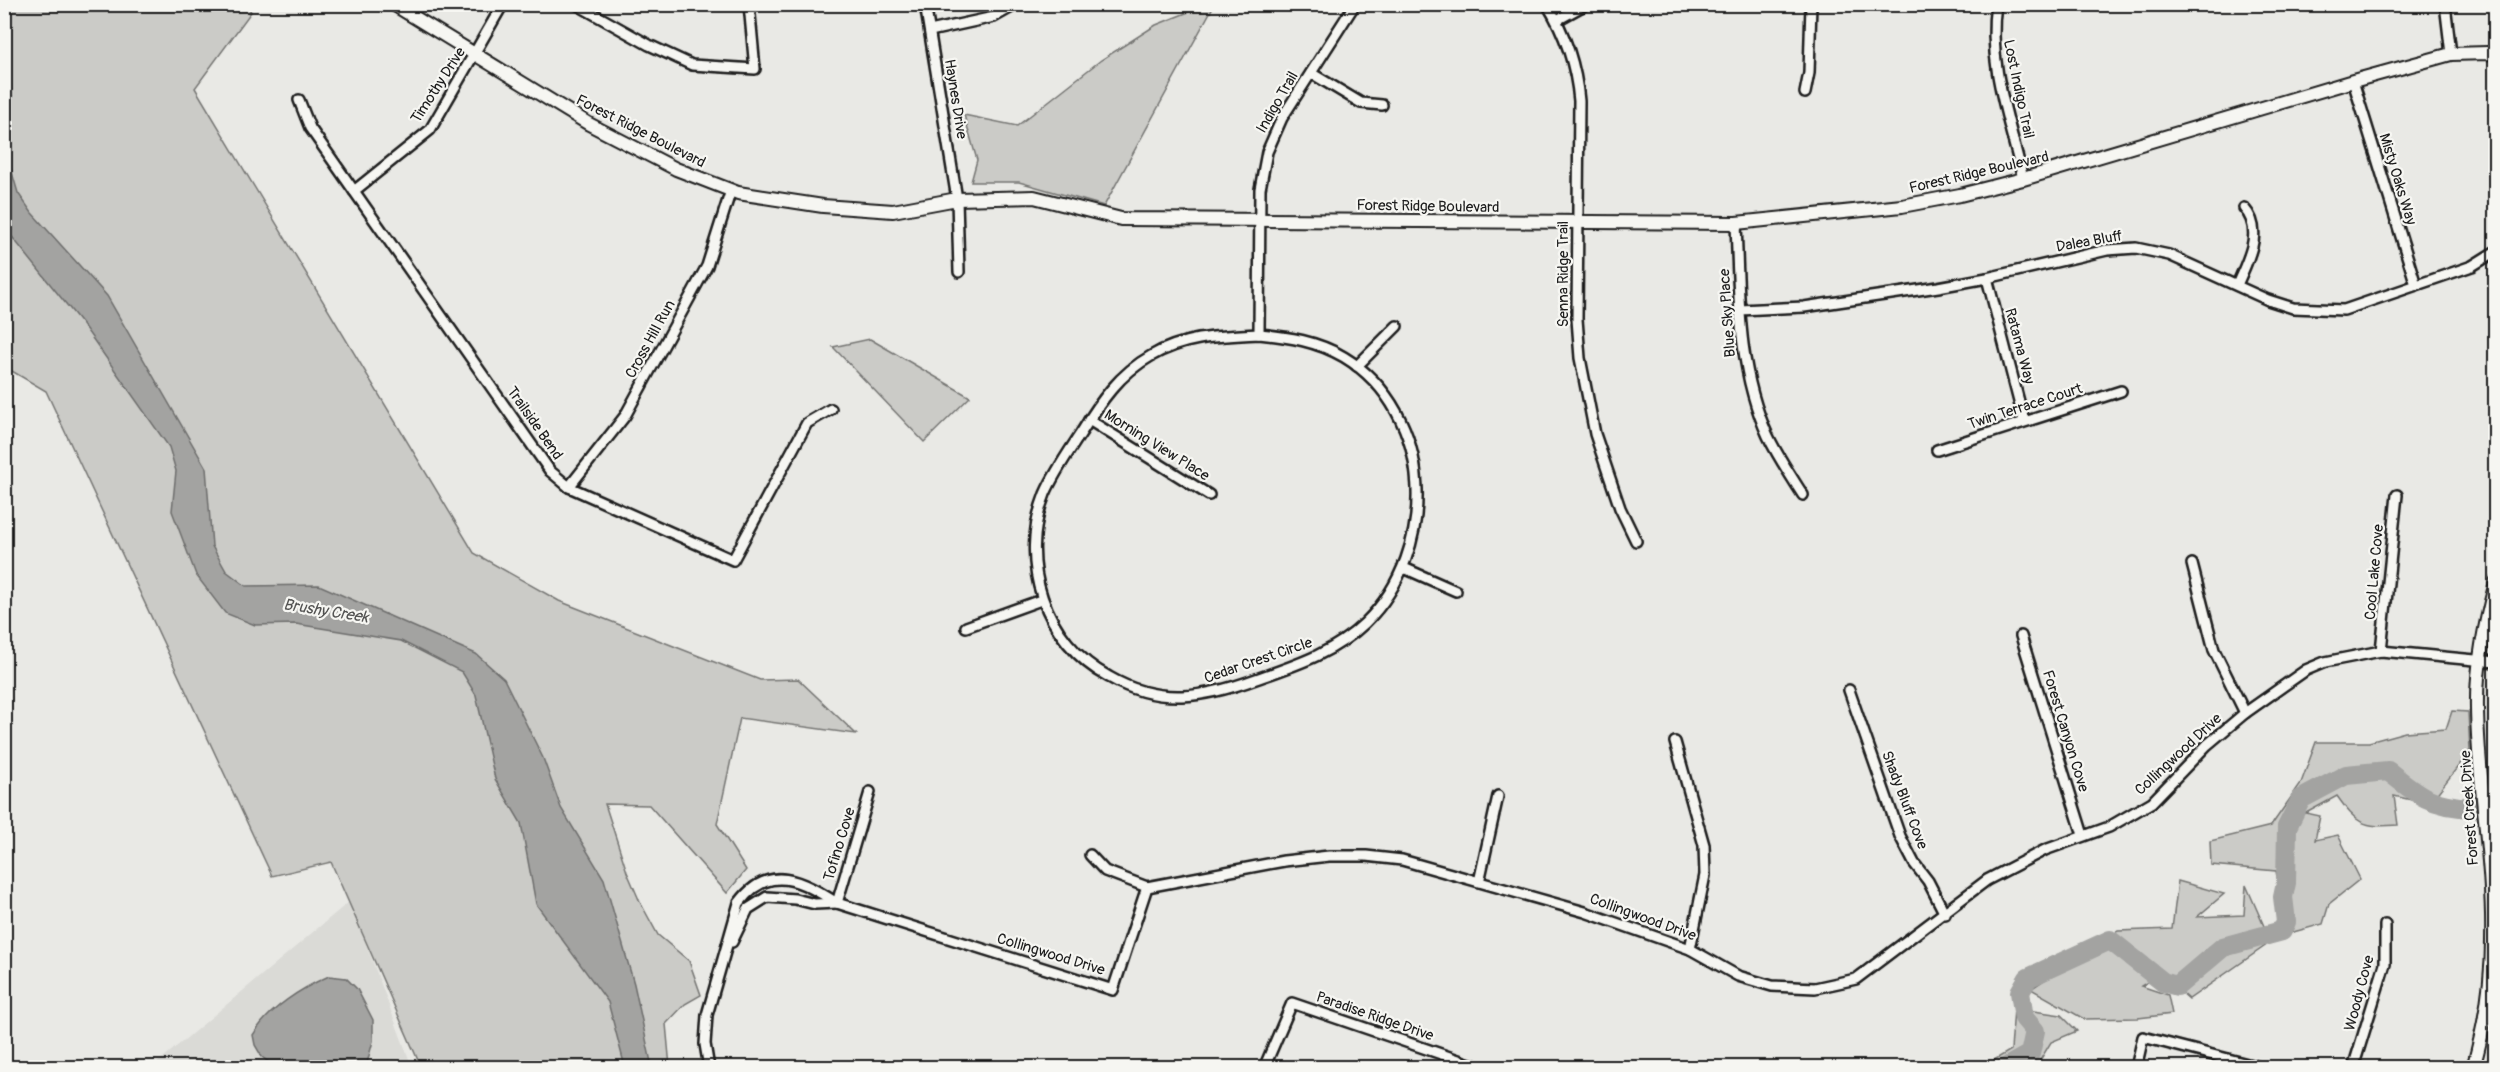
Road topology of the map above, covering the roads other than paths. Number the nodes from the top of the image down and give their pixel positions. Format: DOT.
graph roads {
  1 [pos="393,4"];
  2 [pos="503,4"];
  3 [pos="576,4"];
  4 [pos="749,4"];
  5 [pos="925,4"];
  6 [pos="1017,4"];
  7 [pos="1355,4"];
  8 [pos="1547,4"];
  9 [pos="1587,4"];
  10 [pos="1811,4"];
  11 [pos="1996,4"];
  12 [pos="2445,4"];
  13 [pos="1557,21"];
  14 [pos="930,31"];
  15 [pos="2451,54"];
  16 [pos="475,55"];
  17 [pos="2496,55"];
  18 [pos="1311,73"];
  19 [pos="2352,81"];
  20 [pos="1805,93"];
  21 [pos="299,100"];
  22 [pos="1382,105"];
  23 [pos="2024,179"];
  24 [pos="731,190"];
  25 [pos="354,191"];
  26 [pos="957,199"];
  27 [pos="2244,208"];
  28 [pos="1259,219"];
  29 [pos="1578,223"];
  30 [pos="1736,223"];
  31 [pos="2496,251"];
  32 [pos="959,272"];
  33 [pos="1986,278"];
  34 [pos="2237,285"];
  35 [pos="2416,285"];
  36 [pos="1740,310"];
  37 [pos="1396,326"];
  38 [pos="1259,334"];
  39 [pos="1357,366"];
  40 [pos="2121,391"];
  41 [pos="831,409"];
  42 [pos="1089,420"];
  43 [pos="2024,421"];
  44 [pos="1937,450"];
  45 [pos="568,487"];
  46 [pos="1209,495"];
  47 [pos="1803,495"];
  48 [pos="2397,495"];
  49 [pos="1636,541"];
  50 [pos="2192,564"];
  51 [pos="1404,568"];
  52 [pos="2496,582"];
  53 [pos="1456,591"];
  54 [pos="1041,600"];
  55 [pos="966,627"];
  56 [pos="2021,636"];
  57 [pos="2381,651"];
  58 [pos="2479,661"];
  59 [pos="2496,662"];
  60 [pos="1849,690"];
  61 [pos="2245,713"];
  62 [pos="1675,742"];
  63 [pos="870,792"];
  64 [pos="1498,796"];
  65 [pos="2083,836"];
  66 [pos="1090,855"];
  67 [pos="1479,882"];
  68 [pos="1147,887"];
  69 [pos="837,903"];
  70 [pos="1945,914"];
  71 [pos="2385,925"];
  72 [pos="1690,949"];
  73 [pos="724,959"];
  74 [pos="709,1068"];
  75 [pos="1264,1068"];
  76 [pos="1482,1068"];
  77 [pos="2136,1068"];
  78 [pos="2263,1068"];
  79 [pos="2353,1068"];
  80 [pos="2473,1068"];
  1 -- 16 [label="street, Forest Ridge Boulevard"];
  2 -- 16 [label="street, Timothy Drive"];
  3 -- 4 [label="street"];
  5 -- 14 [label="street, Haynes Drive"];
  6 -- 14 [label="street"];
  7 -- 18 [label="street, Indigo Trail"];
  8 -- 13 [label="street, Senna Ridge Trail"];
  9 -- 13 [label="street"];
  10 -- 20 [label="street"];
  11 -- 23 [label="street, Lost Indigo Trail"];
  12 -- 15 [label="street"];
  13 -- 29 [label="street, Senna Ridge Trail"];
  14 -- 26 [label="street, Haynes Drive"];
  15 -- 17 [label="street, Forest Ridge Boulevard"];
  15 -- 19 [label="street, Forest Ridge Boulevard"];
  16 -- 24 [label="street, Forest Ridge Boulevard"];
  16 -- 25 [label="street, Timothy Drive"];
  18 -- 22 [label="street"];
  18 -- 28 [label="street, Indigo Trail"];
  19 -- 23 [label="street, Forest Ridge Boulevard"];
  19 -- 35 [label="street, Misty Oaks Way"];
  21 -- 25 [label="street, Trailside Bend"];
  23 -- 30 [label="street, Forest Ridge Boulevard"];
  24 -- 26 [label="street, Forest Ridge Boulevard"];
  24 -- 45 [label="street, Cross Hill Run"];
  25 -- 45 [label="street, Trailside Bend"];
  26 -- 28 [label="street, Forest Ridge Boulevard"];
  26 -- 32 [label="street, Haynes Drive"];
  27 -- 34 [label="street"];
  28 -- 29 [label="street, Forest Ridge Boulevard"];
  28 -- 38 [label="street, Indigo Trail"];
  29 -- 30 [label="street, Forest Ridge Boulevard"];
  29 -- 49 [label="street, Senna Ridge Trail"];
  30 -- 36 [label="street, Blue Sky Place"];
  31 -- 35 [label="street, Dalea Bluff"];
  33 -- 34 [label="street, Dalea Bluff"];
  33 -- 36 [label="street, Dalea Bluff"];
  33 -- 43 [label="street, Ratama Way"];
  34 -- 35 [label="street, Dalea Bluff"];
  36 -- 47 [label="street, Blue Sky Place"];
  37 -- 39 [label="street"];
  38 -- 39 [label="street, Cedar Crest Circle"];
  38 -- 42 [label="street, Cedar Crest Circle"];
  39 -- 51 [label="street, Cedar Crest Circle"];
  40 -- 43 [label="street, Twin Terrace Court"];
  41 -- 45 [label="street, Trailside Bend"];
  42 -- 46 [label="street, Morning View Place"];
  42 -- 54 [label="street, Cedar Crest Circle"];
  43 -- 44 [label="street, Twin Terrace Court"];
  48 -- 57 [label="street, Cool Lake Cove"];
  50 -- 61 [label="street"];
  51 -- 53 [label="street"];
  51 -- 54 [label="street, Cedar Crest Circle"];
  52 -- 58 [label="street, Forest Creek Drive"];
  54 -- 55 [label="street"];
  56 -- 65 [label="street, Forest Canyon Cove"];
  57 -- 58 [label="street, Collingwood Drive"];
  57 -- 61 [label="street, Collingwood Drive"];
  58 -- 59 [label="street, Collingwood Drive"];
  58 -- 80 [label="street, Forest Creek Drive"];
  60 -- 70 [label="street, Shady Bluff Cove"];
  61 -- 65 [label="street, Collingwood Drive"];
  62 -- 72 [label="street"];
  63 -- 69 [label="street, Tofino Cove"];
  64 -- 67 [label="street"];
  65 -- 70 [label="street, Collingwood Drive"];
  66 -- 68 [label="street"];
  67 -- 68 [label="street, Collingwood Drive"];
  67 -- 72 [label="street, Collingwood Drive"];
  68 -- 69 [label="street, Collingwood Drive"];
  69 -- 73 [label="street, Collingwood Drive"];
  69 -- 73 [label="street, Collingwood Drive"];
  70 -- 72 [label="street, Collingwood Drive"];
  71 -- 79 [label="street, Woody Cove"];
  73 -- 74 [label="street, Collingwood Drive"];
  75 -- 76 [label="street, Paradise Ridge Drive"];
  77 -- 78 [label="street"];
}
